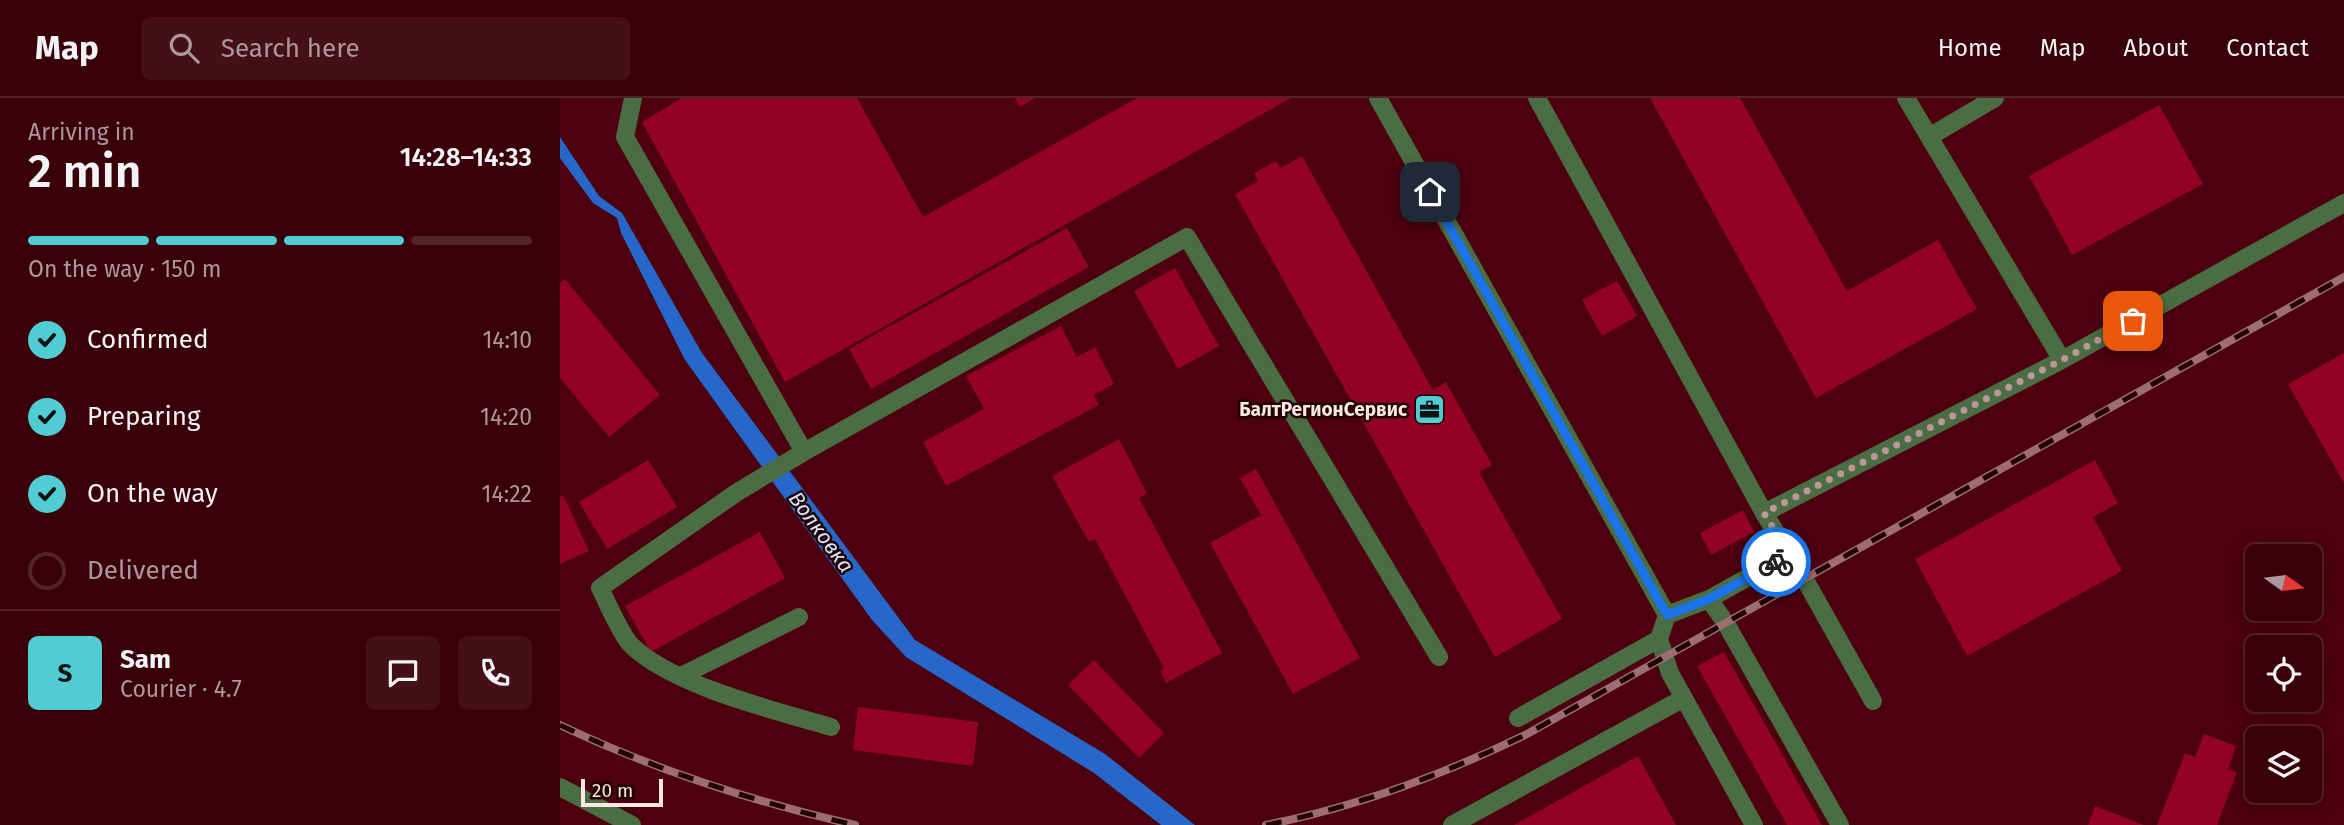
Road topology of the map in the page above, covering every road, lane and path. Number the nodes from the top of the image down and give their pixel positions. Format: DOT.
graph roads {
  1 [pos="633,98"];
  2 [pos="1378,98"];
  3 [pos="1537,98"];
  4 [pos="1906,98"];
  5 [pos="1995,98"];
  6 [pos="1929,137"];
  7 [pos="2344,204"];
  8 [pos="2062,360"];
  9 [pos="797,456"];
  10 [pos="1764,513"];
  11 [pos="1790,555"];
  12 [pos="1709,599"];
  13 [pos="1667,615"];
  14 [pos="799,617"];
  15 [pos="1659,639"];
  16 [pos="1439,657"];
  17 [pos="681,676"];
  18 [pos="1684,698"];
  19 [pos="1872,701"];
  20 [pos="1517,718"];
  21 [pos="831,727"];
  22 [pos="560,786"];
  23 [pos="632,825"];
  24 [pos="1452,825"];
  25 [pos="1754,825"];
  26 [pos="1840,825"];
  1 -- 9 [label="street"];
  2 -- 13 [label="street"];
  3 -- 10 [label="street"];
  4 -- 6 [label="street"];
  5 -- 6 [label="street"];
  6 -- 8 [label="street"];
  7 -- 8 [label="street"];
  8 -- 10 [label="street"];
  9 -- 16 [label="street"];
  9 -- 17 [label="street"];
  10 -- 11 [label="street"];
  11 -- 12 [label="street"];
  11 -- 19 [label="street"];
  12 -- 13 [label="street"];
  12 -- 26 [label="street"];
  13 -- 15 [label="street"];
  14 -- 17 [label="street"];
  15 -- 18 [label="street"];
  15 -- 20 [label="street"];
  17 -- 21 [label="street"];
  18 -- 24 [label="street"];
  18 -- 25 [label="street"];
  22 -- 23 [label="street"];
}
